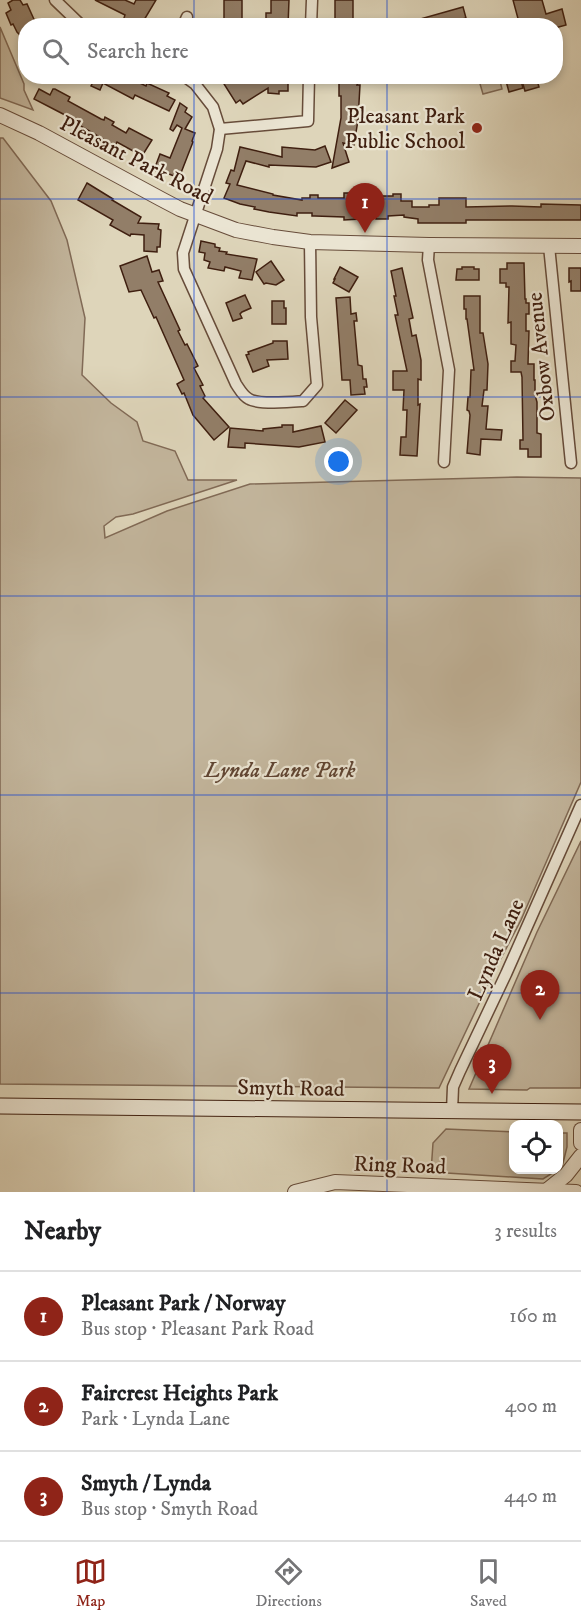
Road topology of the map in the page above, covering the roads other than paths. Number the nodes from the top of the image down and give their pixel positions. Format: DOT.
graph roads {
  1 [pos="56,0"];
  2 [pos="312,0"];
  3 [pos="74,18"];
  4 [pos="311,18"];
  5 [pos="195,84"];
  6 [pos="309,84"];
  7 [pos="0,115"];
  8 [pos="220,129"];
  9 [pos="195,214"];
  10 [pos="310,242"];
  11 [pos="429,245"];
  12 [pos="549,246"];
  13 [pos="581,246"];
  14 [pos="444,462"];
  15 [pos="571,463"];
  16 [pos="581,805"];
  17 [pos="0,1106"];
  18 [pos="452,1111"];
  19 [pos="581,1112"];
  20 [pos="581,1130"];
  21 [pos="581,1143"];
  22 [pos="581,1156"];
  23 [pos="546,1191"];
  24 [pos="295,1192"];
  25 [pos="576,1192"];
  1 -- 3 [label="street"];
  2 -- 4 [label="street"];
  5 -- 8 [label="street"];
  6 -- 8 [label="street"];
  7 -- 9 [label="street, Pleasant Park Road"];
  8 -- 9 [label="street"];
  9 -- 10 [label="street, Pleasant Park Road"];
  9 -- 10 [label="street"];
  10 -- 11 [label="street, Pleasant Park Road"];
  11 -- 12 [label="street, Pleasant Park Road"];
  11 -- 14 [label="street"];
  12 -- 13 [label="street, Pleasant Park Road"];
  12 -- 15 [label="street, Oxbow Avenue"];
  16 -- 18 [label="street, Lynda Lane"];
  17 -- 18 [label="main road, Smyth Road"];
  18 -- 19 [label="main road, Smyth Road"];
  20 -- 21 [label="street"];
  22 -- 23 [label="street"];
  23 -- 24 [label="street, Ring Road"];
  23 -- 25 [label="street, Ring Road"];
}
